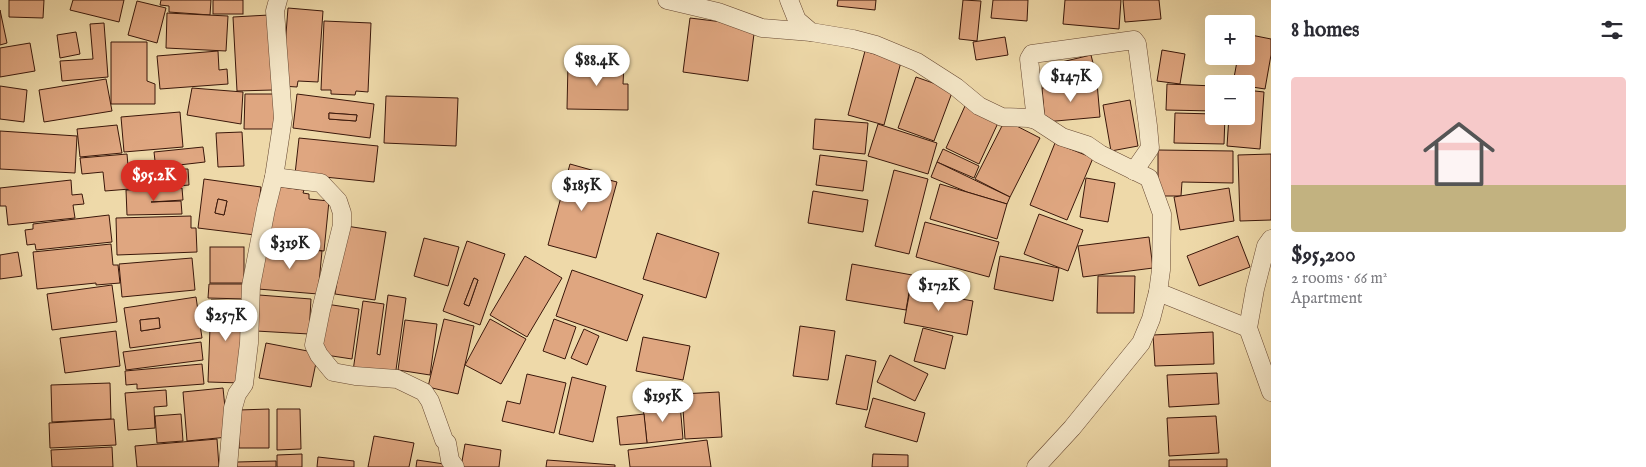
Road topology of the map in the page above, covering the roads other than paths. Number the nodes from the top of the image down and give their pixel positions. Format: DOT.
graph roads {
  1 [pos="278,0"];
  2 [pos="667,0"];
  3 [pos="789,0"];
  4 [pos="810,32"];
  5 [pos="1036,120"];
  6 [pos="1134,170"];
  7 [pos="274,177"];
  8 [pos="1271,239"];
  9 [pos="1158,292"];
  10 [pos="1248,328"];
  11 [pos="1271,392"];
  12 [pos="228,467"];
  13 [pos="455,467"];
  14 [pos="1036,467"];
  1 -- 7 [label="street"];
  2 -- 4 [label="street"];
  3 -- 4 [label="street"];
  4 -- 5 [label="street"];
  5 -- 6 [label="street"];
  5 -- 6 [label="street"];
  6 -- 9 [label="street"];
  7 -- 12 [label="street"];
  7 -- 13 [label="street"];
  8 -- 10 [label="street"];
  9 -- 10 [label="street"];
  9 -- 14 [label="street"];
  10 -- 11 [label="street"];
}
